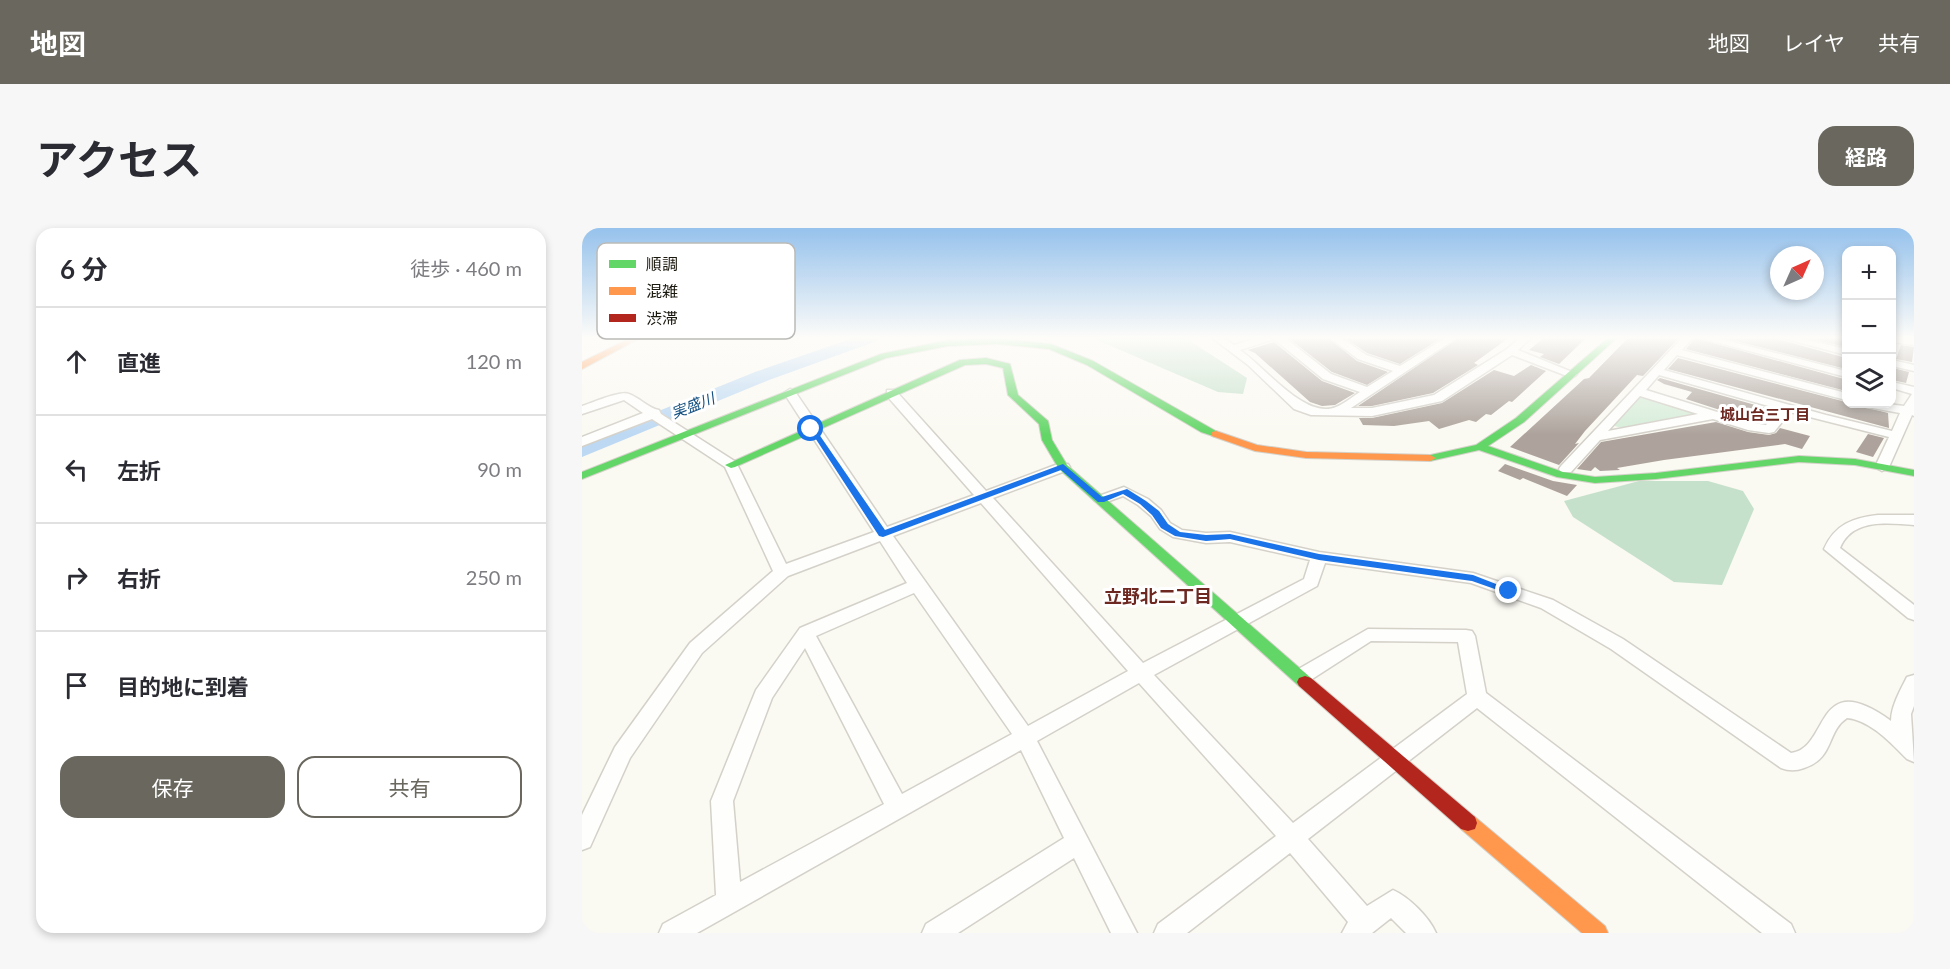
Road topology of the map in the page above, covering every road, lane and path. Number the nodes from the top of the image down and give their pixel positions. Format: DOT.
graph roads {
  1 [pos="849,370"];
  2 [pos="945,370"];
  3 [pos="1007,370"];
  4 [pos="1102,370"];
  5 [pos="1258,370"];
  6 [pos="1318,370"];
  7 [pos="1401,370"];
  8 [pos="1482,370"];
  9 [pos="1560,370"];
  10 [pos="1576,370"];
  11 [pos="1745,370"];
  12 [pos="1656,371"];
  13 [pos="1571,374"];
  14 [pos="1896,387"];
  15 [pos="1368,391"];
  16 [pos="1637,391"];
  17 [pos="1914,391"];
  18 [pos="790,393"];
  19 [pos="891,393"];
  20 [pos="1842,396"];
  21 [pos="1914,397"];
  22 [pos="1787,408"];
  23 [pos="1894,408"];
  24 [pos="582,410"];
  25 [pos="1911,411"];
  26 [pos="1336,412"];
  27 [pos="655,413"];
  28 [pos="1713,415"];
  29 [pos="811,429"];
  30 [pos="687,434"];
  31 [pos="1895,435"];
  32 [pos="1596,437"];
  33 [pos="582,442"];
  34 [pos="1480,447"];
  35 [pos="731,465"];
  36 [pos="1063,467"];
  37 [pos="1882,467"];
  38 [pos="1566,469"];
  39 [pos="1914,473"];
  40 [pos="582,476"];
  41 [pos="982,496"];
  42 [pos="1101,500"];
  43 [pos="1914,519"];
  44 [pos="883,534"];
  45 [pos="1319,557"];
  46 [pos="782,572"];
  47 [pos="917,585"];
  48 [pos="1914,614"];
  49 [pos="1238,621"];
  50 [pos="806,633"];
  51 [pos="1141,673"];
  52 [pos="1302,676"];
  53 [pos="1914,682"];
  54 [pos="1477,698"];
  55 [pos="1025,737"];
  56 [pos="1908,746"];
  57 [pos="1394,760"];
  58 [pos="898,808"];
  59 [pos="1292,838"];
  60 [pos="582,839"];
  61 [pos="1079,842"];
  62 [pos="729,902"];
  63 [pos="1360,928"];
  64 [pos="1777,932"];
  65 [pos="672,933"];
  66 [pos="935,933"];
  67 [pos="1124,933"];
  68 [pos="1167,933"];
  69 [pos="1423,933"];
  70 [pos="1598,933"];
  1 -- 18 [label="street"];
  2 -- 19 [label="street"];
  3 -- 36 [label="street"];
  4 -- 34 [label="street"];
  5 -- 26 [label="street"];
  6 -- 15 [label="street"];
  7 -- 15 [label="street"];
  8 -- 26 [label="street"];
  9 -- 13 [label="street"];
  10 -- 13 [label="street"];
  11 -- 20 [label="street"];
  12 -- 16 [label="street"];
  12 -- 22 [label="street"];
  13 -- 34 [label="street"];
  14 -- 17 [label="street"];
  15 -- 26 [label="street"];
  16 -- 28 [label="street"];
  16 -- 32 [label="street"];
  18 -- 29 [label="street"];
  18 -- 30 [label="street"];
  19 -- 29 [label="street"];
  19 -- 41 [label="street"];
  21 -- 25 [label="street"];
  22 -- 28 [label="street"];
  22 -- 31 [label="street"];
  23 -- 25 [label="street"];
  24 -- 27 [label="street"];
  25 -- 31 [label="street"];
  27 -- 30 [label="street"];
  27 -- 33 [label="street"];
  28 -- 32 [label="street"];
  29 -- 35 [label="street"];
  29 -- 44 [label="street"];
  30 -- 35 [label="street"];
  30 -- 40 [label="street"];
  31 -- 37 [label="street"];
  32 -- 38 [label="street"];
  34 -- 37 [label="street"];
  35 -- 46 [label="street"];
  36 -- 41 [label="street"];
  36 -- 42 [label="street"];
  37 -- 39 [label="street"];
  41 -- 44 [label="street"];
  41 -- 51 [label="street"];
  42 -- 45 [label="street"];
  42 -- 49 [label="street"];
  43 -- 48 [label="street"];
  44 -- 46 [label="street"];
  44 -- 47 [label="street"];
  45 -- 49 [label="street"];
  45 -- 56 [label="street"];
  46 -- 60 [label="street"];
  47 -- 50 [label="street"];
  47 -- 55 [label="street"];
  49 -- 51 [label="street"];
  49 -- 52 [label="street"];
  50 -- 58 [label="street"];
  50 -- 62 [label="street"];
  51 -- 55 [label="street"];
  51 -- 59 [label="street"];
  52 -- 54 [label="street"];
  52 -- 57 [label="street"];
  53 -- 56 [label="street"];
  54 -- 57 [label="street"];
  54 -- 64 [label="street"];
  55 -- 58 [label="street"];
  55 -- 61 [label="street"];
  57 -- 59 [label="street"];
  57 -- 70 [label="street"];
  58 -- 62 [label="street"];
  59 -- 63 [label="street"];
  59 -- 68 [label="street"];
  61 -- 66 [label="street"];
  61 -- 67 [label="street"];
  62 -- 65 [label="street"];
  63 -- 69 [label="street"];
}
